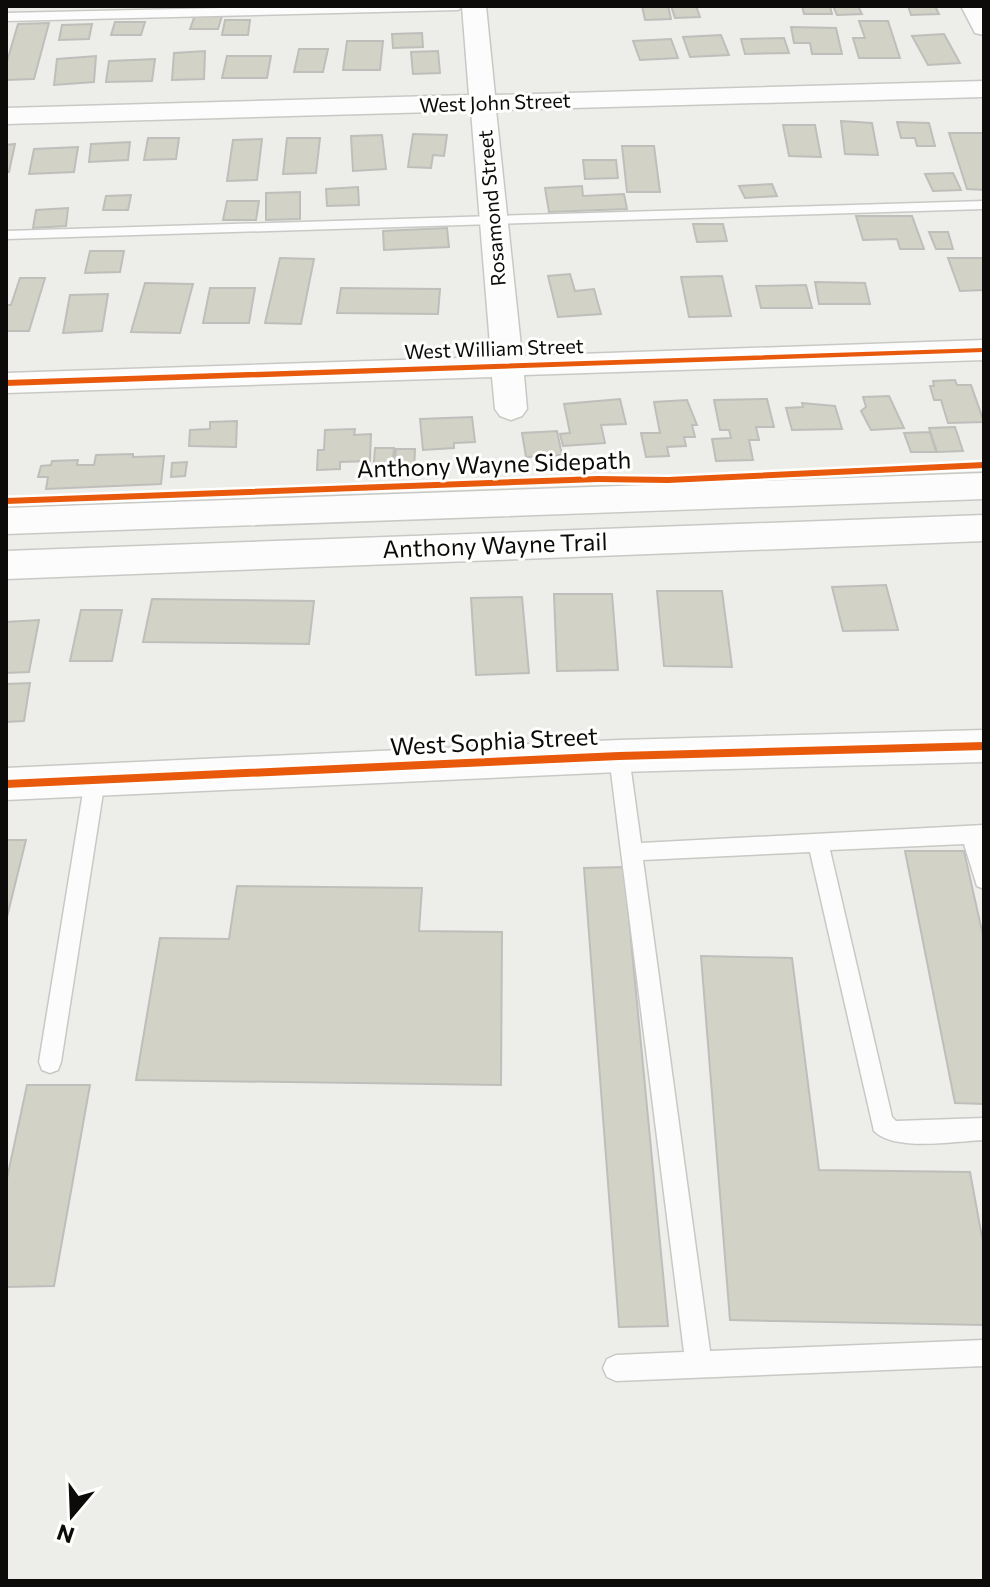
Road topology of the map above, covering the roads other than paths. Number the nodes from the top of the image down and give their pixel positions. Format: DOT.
graph roads {
  1 [pos="458,6"];
  2 [pos="474,6"];
  3 [pos="973,6"];
  4 [pos="6,17"];
  5 [pos="984,28"];
  6 [pos="984,89"];
  7 [pos="482,104"];
  8 [pos="6,116"];
  9 [pos="984,205"];
  10 [pos="494,221"];
  11 [pos="6,235"];
  12 [pos="984,350"];
  13 [pos="507,367"];
  14 [pos="6,383"];
  15 [pos="511,409"];
  16 [pos="984,486"];
  17 [pos="6,521"];
  18 [pos="984,528"];
  19 [pos="6,565"];
  20 [pos="984,746"];
  21 [pos="619,756"];
  22 [pos="95,780"];
  23 [pos="6,784"];
  24 [pos="978,835"];
  25 [pos="818,843"];
  26 [pos="632,852"];
  27 [pos="984,880"];
  28 [pos="50,1062"];
  29 [pos="984,1129"];
  30 [pos="984,1353"];
  31 [pos="699,1365"];
  32 [pos="616,1368"];
  1 -- 4 [label="lane"];
  2 -- 7 [label="street, Rosamond Street"];
  3 -- 5 [label="street"];
  6 -- 7 [label="street, West John Street"];
  7 -- 8 [label="street, West John Street"];
  7 -- 10 [label="street, Rosamond Street"];
  9 -- 10 [label="lane"];
  10 -- 11 [label="lane"];
  10 -- 13 [label="street, Rosamond Street"];
  12 -- 13 [label="street, West William Street"];
  13 -- 14 [label="street, West William Street"];
  13 -- 15 [label="street, Rosamond Street"];
  16 -- 17 [label="highway, Anthony Wayne Trail"];
  18 -- 19 [label="highway, Anthony Wayne Trail"];
  20 -- 21 [label="street, West Sophia Street"];
  21 -- 22 [label="street, West Sophia Street"];
  21 -- 26 [label="lane"];
  22 -- 23 [label="street, West Sophia Street"];
  22 -- 28 [label="lane"];
  24 -- 25 [label="lane"];
  24 -- 27 [label="lane"];
  25 -- 26 [label="lane"];
  25 -- 29 [label="lane"];
  26 -- 31 [label="lane"];
  30 -- 31 [label="lane"];
  31 -- 32 [label="lane"];
}
